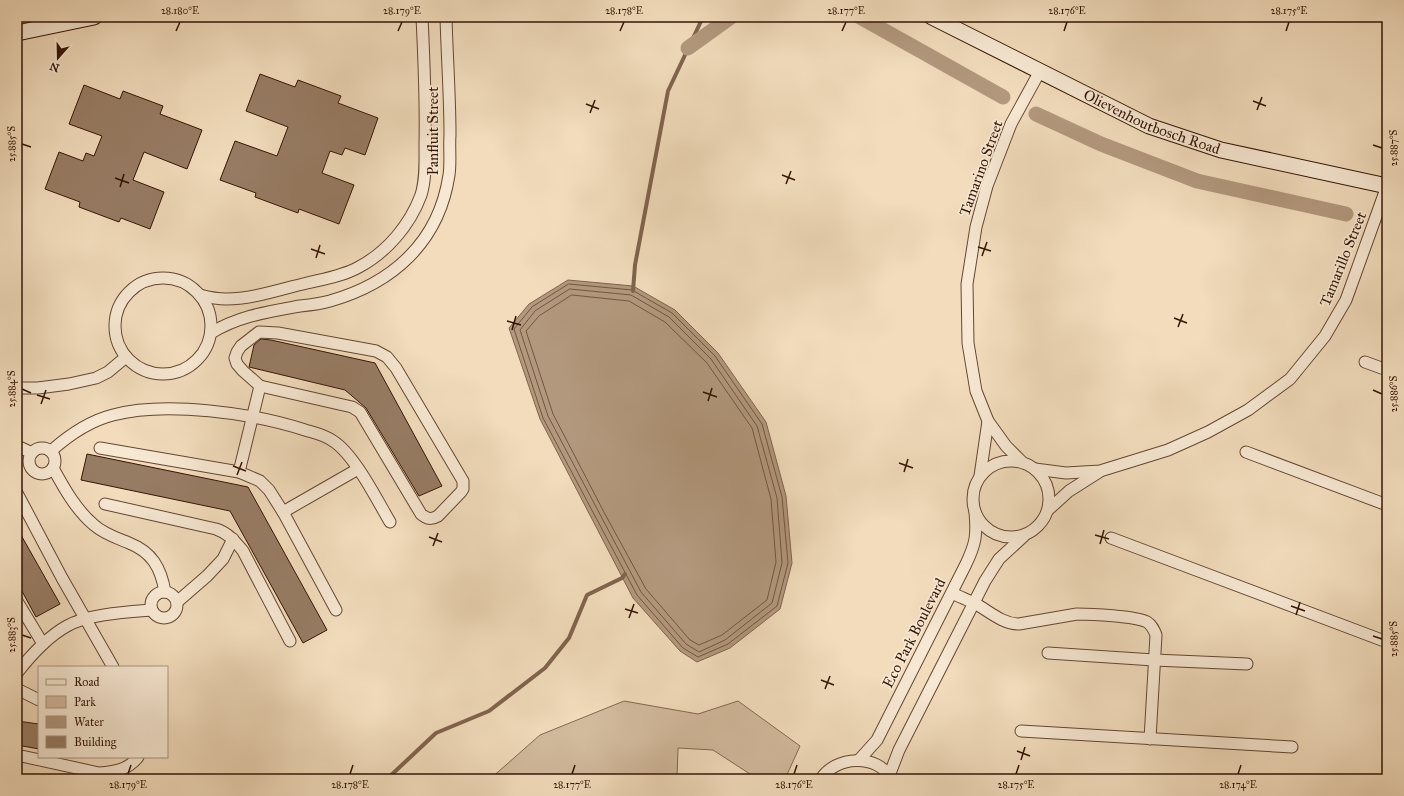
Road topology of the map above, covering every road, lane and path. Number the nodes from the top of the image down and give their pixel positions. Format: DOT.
graph roads {
  1 [pos="94,17"];
  2 [pos="422,17"];
  3 [pos="446,17"];
  4 [pos="932,17"];
  5 [pos="17,33"];
  6 [pos="1040,71"];
  7 [pos="1387,186"];
  8 [pos="200,295"];
  9 [pos="211,333"];
  10 [pos="126,357"];
  11 [pos="1365,362"];
  12 [pos="1387,370"];
  13 [pos="260,386"];
  14 [pos="17,388"];
  15 [pos="253,418"];
  16 [pos="988,422"];
  17 [pos="17,446"];
  18 [pos="100,448"];
  19 [pos="51,451"];
  20 [pos="1246,452"];
  21 [pos="32,453"];
  22 [pos="1023,463"];
  23 [pos="53,468"];
  24 [pos="358,469"];
  25 [pos="1035,469"];
  26 [pos="1100,471"];
  27 [pos="239,472"];
  28 [pos="980,476"];
  29 [pos="17,493"];
  30 [pos="105,504"];
  31 [pos="1387,505"];
  32 [pos="1048,510"];
  33 [pos="283,512"];
  34 [pos="975,512"];
  35 [pos="390,522"];
  36 [pos="1024,536"];
  37 [pos="1111,538"];
  38 [pos="233,539"];
  39 [pos="165,592"];
  40 [pos="952,593"];
  41 [pos="17,601"];
  42 [pos="177,602"];
  43 [pos="974,604"];
  44 [pos="152,610"];
  45 [pos="336,610"];
  46 [pos="85,619"];
  47 [pos="290,641"];
  48 [pos="1387,642"];
  49 [pos="43,644"];
  50 [pos="1048,653"];
  51 [pos="1154,660"];
  52 [pos="1247,664"];
  53 [pos="112,666"];
  54 [pos="17,673"];
  55 [pos="17,689"];
  56 [pos="38,700"];
  57 [pos="1021,731"];
  58 [pos="1150,739"];
  59 [pos="1292,747"];
  60 [pos="17,755"];
  61 [pos="137,758"];
  62 [pos="859,760"];
  63 [pos="890,777"];
  64 [pos="821,779"];
  1 -- 5 [label="main road"];
  2 -- 8 [label="street, Panfluit Street"];
  3 -- 9 [label="street, Panfluit Street"];
  4 -- 6 [label="main road, Olievenhoutbosch Road"];
  6 -- 7 [label="main road, Olievenhoutbosch Road"];
  6 -- 16 [label="street, Tamarino Street"];
  7 -- 26 [label="street, Tamarillo Street"];
  8 -- 9 [label="street, Panfluit Street"];
  8 -- 10 [label="street, Panfluit Street"];
  9 -- 10 [label="street, Panfluit Street"];
  10 -- 14 [label="street"];
  11 -- 12 [label="street"];
  13 -- 13 [label="street"];
  13 -- 15 [label="street"];
  15 -- 19 [label="street"];
  15 -- 24 [label="street"];
  15 -- 27 [label="street"];
  16 -- 22 [label="street, Tamarino Street"];
  16 -- 28 [label="street, Tamarino Street"];
  17 -- 21 [label="street"];
  18 -- 27 [label="street"];
  19 -- 21 [label="street"];
  19 -- 23 [label="street"];
  20 -- 31 [label="street"];
  21 -- 23 [label="street"];
  22 -- 25 [label="street"];
  22 -- 28 [label="street"];
  23 -- 39 [label="street"];
  24 -- 33 [label="street"];
  24 -- 35 [label="street"];
  25 -- 26 [label="street, Tamarillo Street"];
  25 -- 32 [label="street"];
  26 -- 32 [label="street, Tamarillo Street"];
  27 -- 33 [label="street"];
  28 -- 34 [label="street"];
  29 -- 46 [label="street"];
  30 -- 38 [label="street"];
  32 -- 36 [label="street"];
  33 -- 45 [label="street"];
  34 -- 36 [label="street"];
  34 -- 40 [label="street, Eco Park Boulevard"];
  36 -- 43 [label="street"];
  37 -- 48 [label="street"];
  38 -- 42 [label="street"];
  38 -- 47 [label="street"];
  39 -- 42 [label="street"];
  39 -- 44 [label="street"];
  40 -- 43 [label="street"];
  40 -- 62 [label="street, Eco Park Boulevard"];
  41 -- 49 [label="street"];
  42 -- 44 [label="street"];
  43 -- 51 [label="street"];
  43 -- 63 [label="street"];
  44 -- 46 [label="street"];
  46 -- 49 [label="street"];
  46 -- 53 [label="street"];
  49 -- 54 [label="street"];
  50 -- 51 [label="street"];
  51 -- 52 [label="street"];
  51 -- 58 [label="street"];
  55 -- 56 [label="street"];
  57 -- 58 [label="street"];
  58 -- 59 [label="street"];
  60 -- 61 [label="street"];
  62 -- 63 [label="street"];
  62 -- 64 [label="street"];
}
